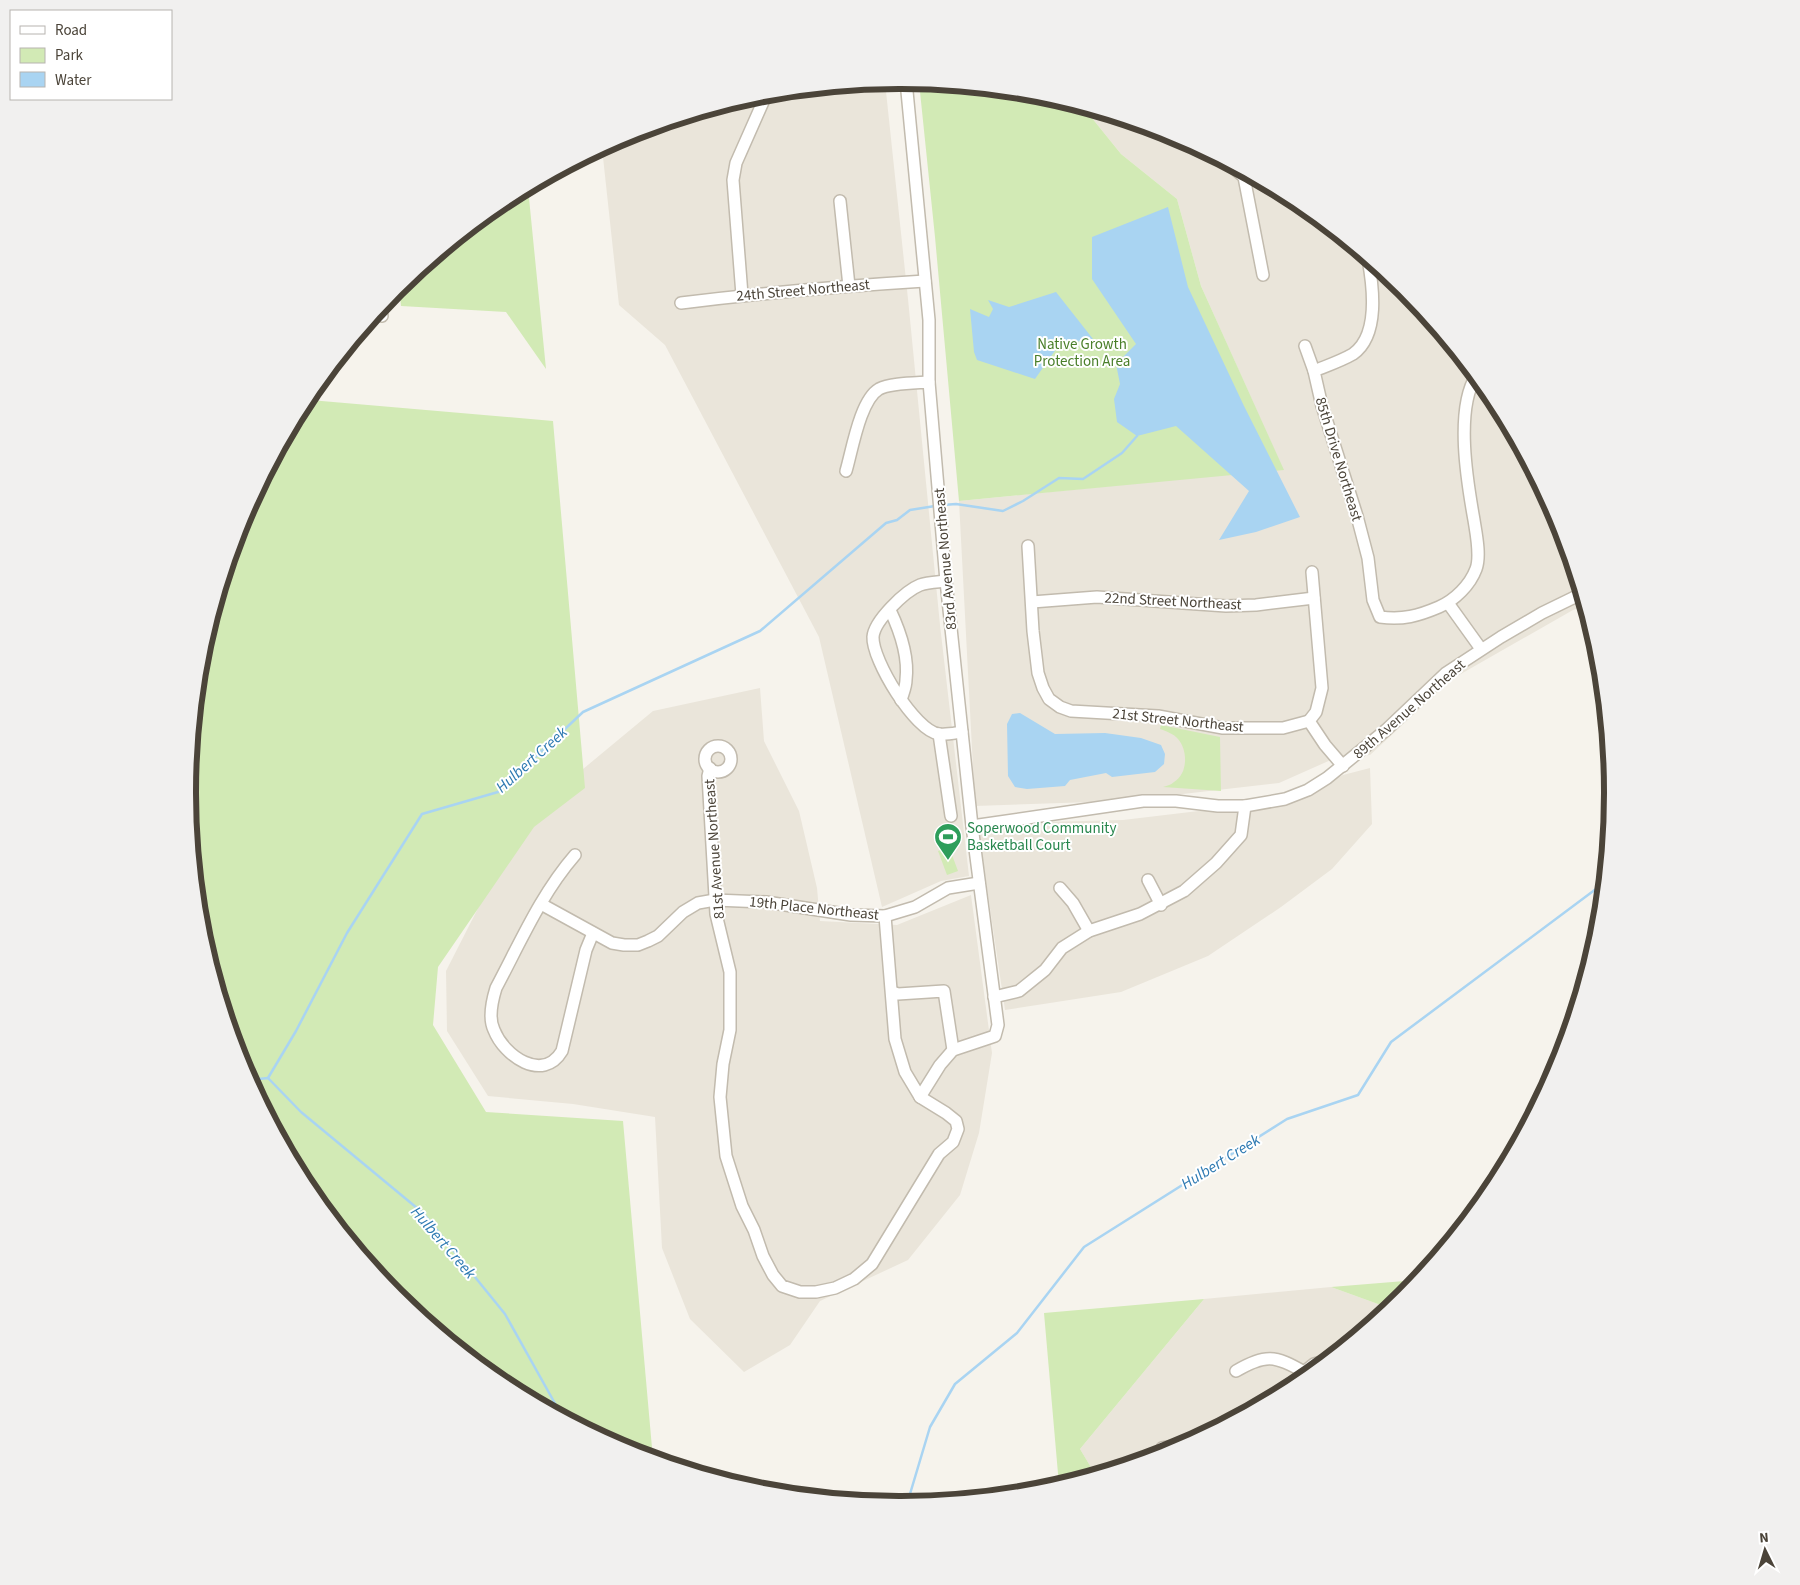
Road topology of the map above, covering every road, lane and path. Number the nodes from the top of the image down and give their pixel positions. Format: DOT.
graph roads {
  1 [pos="907,89"];
  2 [pos="760,103"];
  3 [pos="1247,180"];
  4 [pos="840,201"];
  5 [pos="1369,268"];
  6 [pos="1263,275"];
  7 [pos="925,281"];
  8 [pos="849,286"];
  9 [pos="742,295"];
  10 [pos="681,304"];
  11 [pos="1305,346"];
  12 [pos="1314,371"];
  13 [pos="929,382"];
  14 [pos="1473,385"];
  15 [pos="846,471"];
  16 [pos="1028,546"];
  17 [pos="1312,572"];
  18 [pos="946,581"];
  19 [pos="1576,597"];
  20 [pos="1314,598"];
  21 [pos="1032,602"];
  22 [pos="1448,603"];
  23 [pos="890,610"];
  24 [pos="1481,649"];
  25 [pos="901,700"];
  26 [pos="1309,721"];
  27 [pos="962,732"];
  28 [pos="939,734"];
  29 [pos="1343,766"];
  30 [pos="710,768"];
  31 [pos="1245,806"];
  32 [pos="951,816"];
  33 [pos="972,826"];
  34 [pos="575,855"];
  35 [pos="1148,880"];
  36 [pos="979,883"];
  37 [pos="1060,888"];
  38 [pos="715,900"];
  39 [pos="541,904"];
  40 [pos="1160,905"];
  41 [pos="885,916"];
  42 [pos="1089,931"];
  43 [pos="593,933"];
  44 [pos="892,992"];
  45 [pos="994,997"];
  46 [pos="953,1050"];
  47 [pos="920,1096"];
  48 [pos="1236,1371"];
  49 [pos="1300,1371"];
  1 -- 7 [label="street, 83rd Avenue Northeast"];
  2 -- 9 [label="street"];
  3 -- 6 [label="street"];
  4 -- 8 [label="street"];
  5 -- 12 [label="street"];
  7 -- 8 [label="street, 24th Street Northeast"];
  7 -- 13 [label="street, 83rd Avenue Northeast"];
  8 -- 9 [label="street, 24th Street Northeast"];
  9 -- 10 [label="street, 24th Street Northeast"];
  11 -- 12 [label="street"];
  12 -- 22 [label="street, 85th Drive Northeast"];
  13 -- 15 [label="street"];
  13 -- 18 [label="street, 83rd Avenue Northeast"];
  14 -- 22 [label="street, 85th Drive Northeast"];
  16 -- 21 [label="street"];
  17 -- 20 [label="street"];
  18 -- 23 [label="street"];
  18 -- 27 [label="street, 83rd Avenue Northeast"];
  19 -- 24 [label="street, 89th Avenue Northeast"];
  20 -- 21 [label="street, 22nd Street Northeast"];
  20 -- 26 [label="street"];
  21 -- 26 [label="street, 21st Street Northeast"];
  22 -- 24 [label="street"];
  23 -- 25 [label="street"];
  23 -- 25 [label="street"];
  24 -- 29 [label="street, 89th Avenue Northeast"];
  25 -- 28 [label="street"];
  26 -- 29 [label="street"];
  27 -- 28 [label="street"];
  27 -- 33 [label="street, 83rd Avenue Northeast"];
  28 -- 32 [label="street"];
  29 -- 31 [label="street, 89th Avenue Northeast"];
  30 -- 38 [label="street, 81st Avenue Northeast"];
  31 -- 33 [label="street, 89th Avenue Northeast"];
  31 -- 40 [label="street"];
  33 -- 36 [label="street, 83rd Avenue Northeast"];
  34 -- 39 [label="street"];
  35 -- 40 [label="street"];
  36 -- 41 [label="street, 19th Place Northeast"];
  36 -- 45 [label="street, 83rd Avenue Northeast"];
  37 -- 42 [label="street"];
  38 -- 41 [label="street, 19th Place Northeast"];
  38 -- 43 [label="street, 19th Place Northeast"];
  38 -- 47 [label="street, 81st Avenue Northeast"];
  39 -- 43 [label="street, 19th Place Northeast"];
  39 -- 43 [label="street"];
  40 -- 42 [label="street"];
  41 -- 44 [label="street"];
  42 -- 45 [label="street"];
  44 -- 46 [label="street"];
  44 -- 47 [label="street"];
  45 -- 46 [label="street, 83rd Avenue Northeast"];
  46 -- 47 [label="street"];
  48 -- 49 [label="street"];
}
